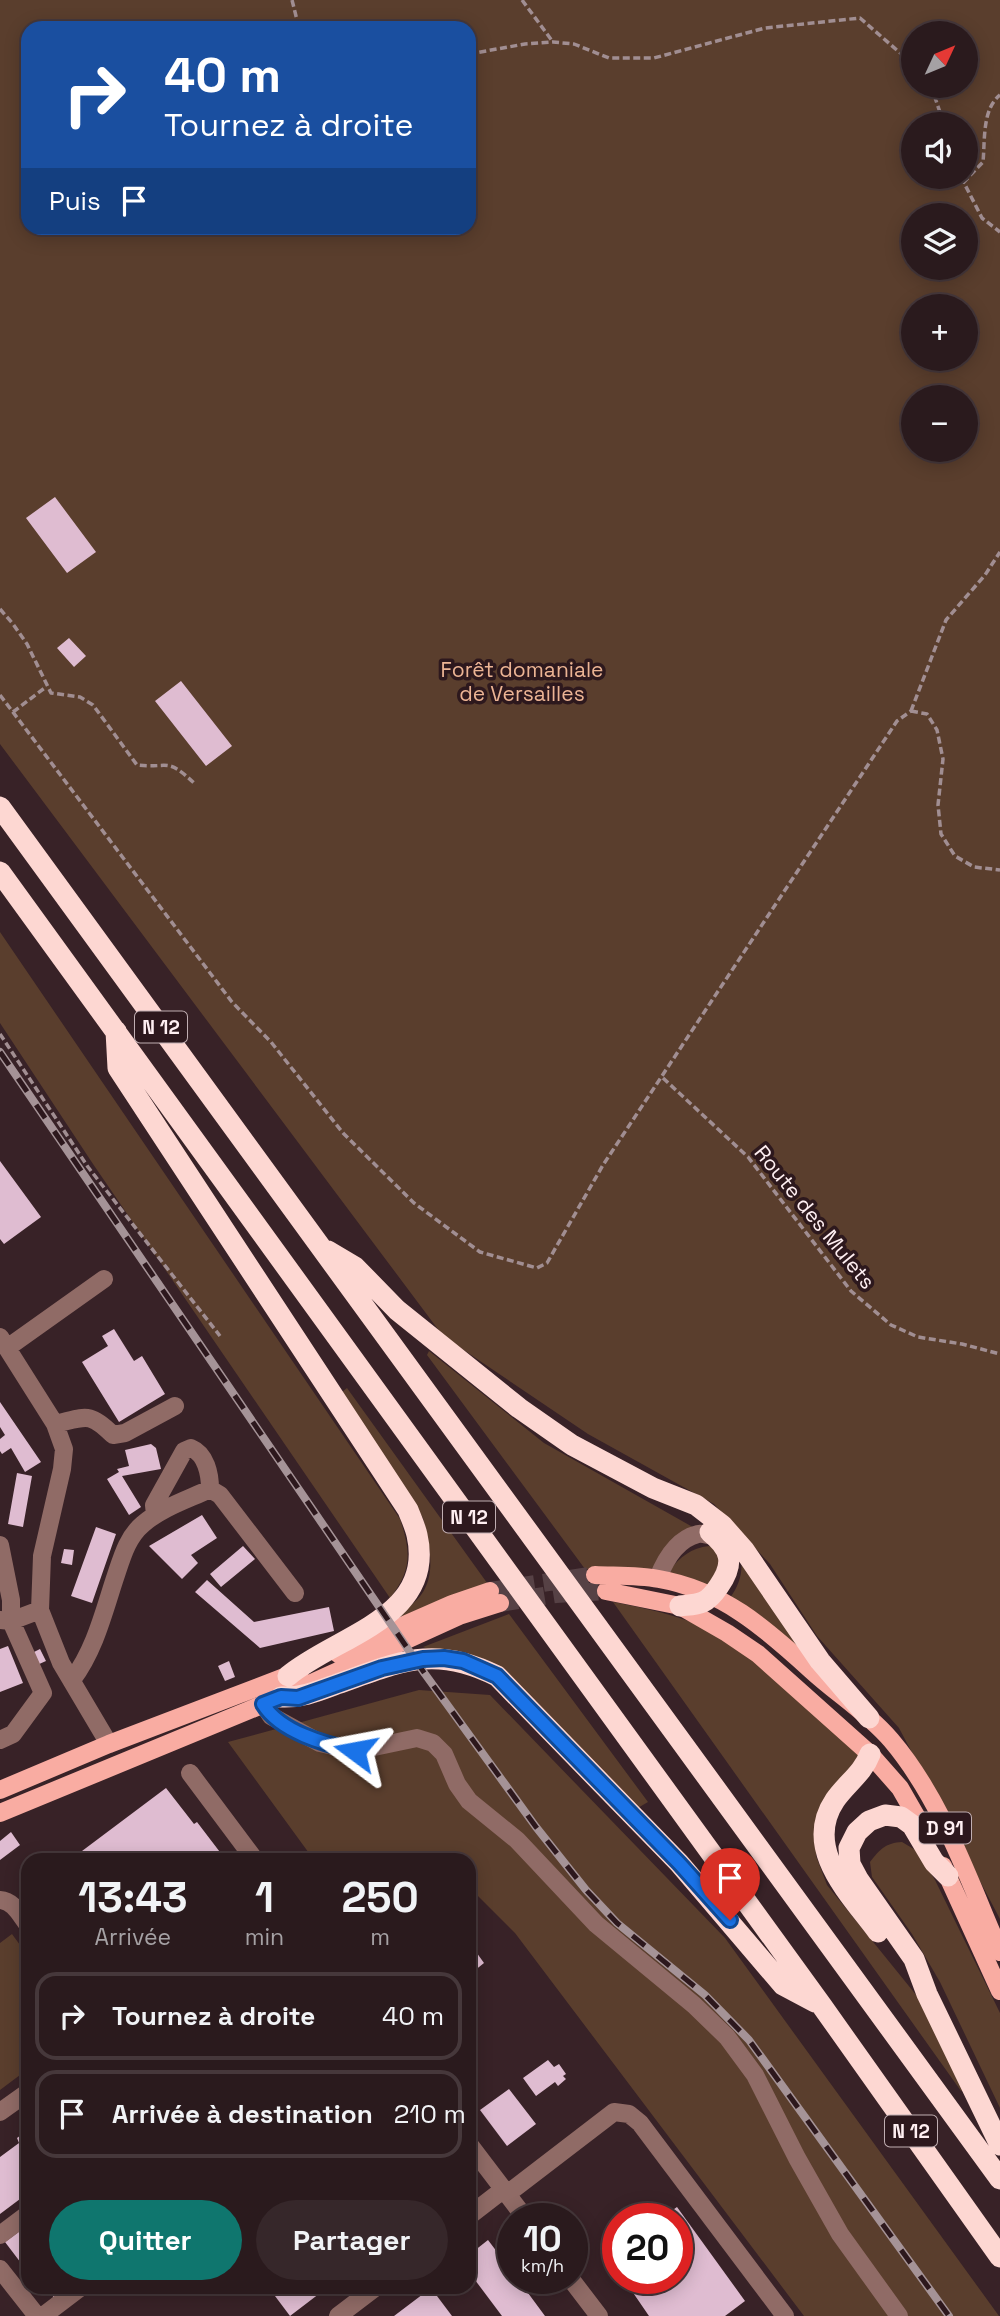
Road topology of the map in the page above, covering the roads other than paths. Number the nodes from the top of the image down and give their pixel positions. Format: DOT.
graph roads {
  1 [pos="0,807"];
  2 [pos="0,872"];
  3 [pos="116,1029"];
  4 [pos="321,1247"];
  5 [pos="104,1279"];
  6 [pos="4,1343"];
  7 [pos="175,1406"];
  8 [pos="55,1424"];
  9 [pos="653,1488"];
  10 [pos="210,1489"];
  11 [pos="155,1516"];
  12 [pos="715,1536"];
  13 [pos="0,1545"];
  14 [pos="595,1575"];
  15 [pos="658,1578"];
  16 [pos="606,1591"];
  17 [pos="295,1593"];
  18 [pos="713,1595"];
  19 [pos="680,1606"];
  20 [pos="40,1610"];
  21 [pos="6,1621"];
  22 [pos="288,1676"];
  23 [pos="72,1680"];
  24 [pos="272,1700"];
  25 [pos="869,1718"];
  26 [pos="0,1740"];
  27 [pos="109,1744"];
  28 [pos="870,1754"];
  29 [pos="190,1773"];
  30 [pos="0,1790"];
  31 [pos="0,1813"];
  32 [pos="250,1853"];
  33 [pos="948,1876"];
  34 [pos="0,1900"];
  35 [pos="21,1916"];
  36 [pos="1000,1952"];
  37 [pos="1000,1991"];
  38 [pos="928,1994"];
  39 [pos="822,2006"];
  40 [pos="21,2096"];
  41 [pos="0,2112"];
  42 [pos="1000,2146"];
  43 [pos="476,2153"];
  44 [pos="1000,2179"];
  45 [pos="505,2192"];
  46 [pos="514,2203"];
  47 [pos="476,2211"];
  48 [pos="21,2219"];
  49 [pos="0,2235"];
  50 [pos="1000,2257"];
  51 [pos="0,2269"];
  52 [pos="72,2294"];
  53 [pos="367,2294"];
  54 [pos="582,2294"];
  55 [pos="37,2316"];
  56 [pos="43,2316"];
  57 [pos="338,2316"];
  58 [pos="599,2316"];
  59 [pos="785,2316"];
  60 [pos="899,2316"];
  1 -- 4 [label="highway, N 12"];
  2 -- 3 [label="highway, N 12"];
  3 -- 22 [label="highway"];
  3 -- 39 [label="highway, N 12"];
  4 -- 9 [label="highway"];
  4 -- 44 [label="highway, N 12"];
  5 -- 6 [label="street"];
  6 -- 8 [label="street"];
  7 -- 8 [label="street"];
  8 -- 20 [label="street"];
  9 -- 12 [label="highway"];
  9 -- 25 [label="highway"];
  10 -- 11 [label="street"];
  10 -- 11 [label="street"];
  10 -- 17 [label="street"];
  11 -- 23 [label="street"];
  12 -- 15 [label="street"];
  12 -- 18 [label="highway"];
  13 -- 21 [label="street"];
  14 -- 15 [label="main road, D 91"];
  15 -- 18 [label="main road, D 91"];
  16 -- 19 [label="main road, D 91"];
  18 -- 19 [label="highway"];
  18 -- 25 [label="main road, D 91"];
  19 -- 28 [label="main road, D 91"];
  20 -- 21 [label="street"];
  20 -- 23 [label="street"];
  21 -- 26 [label="street"];
  22 -- 24 [label="main road"];
  22 -- 27 [label="main road"];
  23 -- 27 [label="street"];
  24 -- 31 [label="main road"];
  24 -- 39 [label="highway"];
  24 -- 60 [label="street"];
  25 -- 28 [label="main road"];
  25 -- 36 [label="main road, D 91"];
  27 -- 30 [label="main road"];
  28 -- 33 [label="main road, D 91"];
  28 -- 38 [label="highway"];
  29 -- 32 [label="street"];
  33 -- 37 [label="main road, D 91"];
  33 -- 38 [label="highway"];
  34 -- 35 [label="street"];
  38 -- 42 [label="highway"];
  39 -- 50 [label="highway, N 12"];
  40 -- 41 [label="street"];
  43 -- 45 [label="street"];
  45 -- 46 [label="street"];
  45 -- 47 [label="street"];
  45 -- 59 [label="street"];
  48 -- 49 [label="street"];
  51 -- 55 [label="street"];
  52 -- 56 [label="street"];
  53 -- 57 [label="street"];
  54 -- 58 [label="street"];
}
